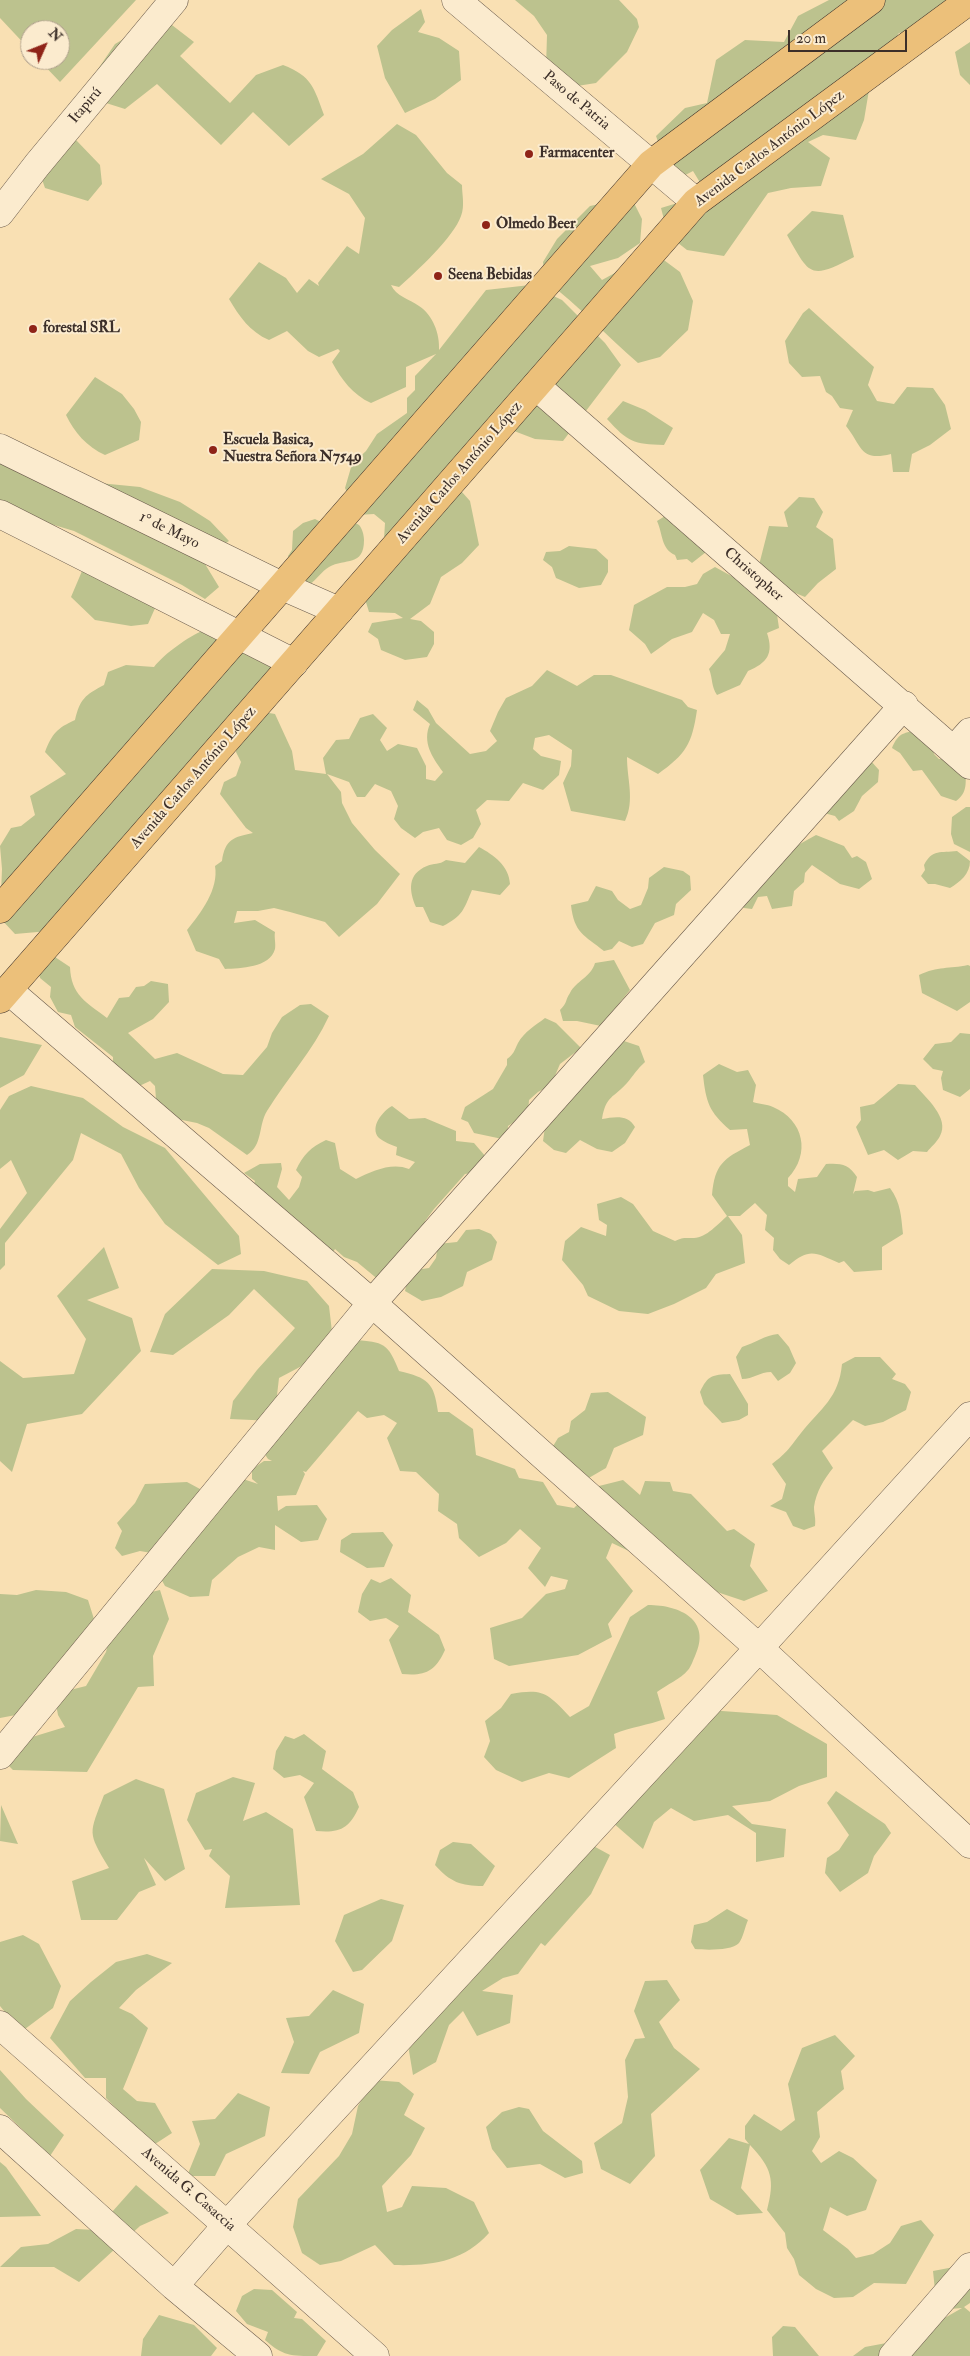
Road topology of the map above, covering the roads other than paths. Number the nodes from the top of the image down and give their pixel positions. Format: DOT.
graph roads {
  1 [pos="174,0"];
  2 [pos="456,0"];
  3 [pos="871,0"];
  4 [pos="970,0"];
  5 [pos="651,164"];
  6 [pos="696,202"];
  7 [pos="0,213"];
  8 [pos="536,386"];
  9 [pos="0,448"];
  10 [pos="0,514"];
  11 [pos="282,586"];
  12 [pos="339,611"];
  13 [pos="240,635"];
  14 [pos="294,663"];
  15 [pos="904,705"];
  16 [pos="965,749"];
  17 [pos="0,909"];
  18 [pos="4,994"];
  19 [pos="372,1303"];
  20 [pos="970,1416"];
  21 [pos="759,1648"];
  22 [pos="0,1755"];
  23 [pos="970,1844"];
  24 [pos="0,2025"];
  25 [pos="0,2128"];
  26 [pos="227,2225"];
  27 [pos="970,2267"];
  28 [pos="174,2286"];
  29 [pos="258,2356"];
  30 [pos="375,2356"];
  31 [pos="893,2356"];
  1 -- 7 [label="street, Itapirú"];
  2 -- 5 [label="street, Paso de Patria"];
  3 -- 5 [label="main road"];
  4 -- 6 [label="main road, Avenida Carlos António López"];
  5 -- 6 [label="street, Paso de Patria"];
  5 -- 11 [label="main road"];
  6 -- 8 [label="main road, Avenida Carlos António López"];
  8 -- 12 [label="main road, Avenida Carlos António López"];
  8 -- 15 [label="street, Christopher"];
  9 -- 11 [label="street, 1° de Mayo"];
  10 -- 13 [label="street"];
  11 -- 12 [label="street, 1° de Mayo"];
  11 -- 13 [label="main road"];
  12 -- 14 [label="main road, Avenida Carlos António López"];
  13 -- 14 [label="street"];
  13 -- 17 [label="main road"];
  14 -- 18 [label="main road, Avenida Carlos António López"];
  15 -- 16 [label="street, Christopher"];
  15 -- 19 [label="street"];
  18 -- 19 [label="street"];
  19 -- 21 [label="street"];
  19 -- 22 [label="street"];
  20 -- 21 [label="street"];
  21 -- 23 [label="street"];
  21 -- 26 [label="street"];
  24 -- 26 [label="street, Avenida G. Casaccia"];
  25 -- 28 [label="street"];
  26 -- 28 [label="street"];
  26 -- 30 [label="street, Avenida G. Casaccia"];
  27 -- 31 [label="street"];
  28 -- 29 [label="street"];
}
